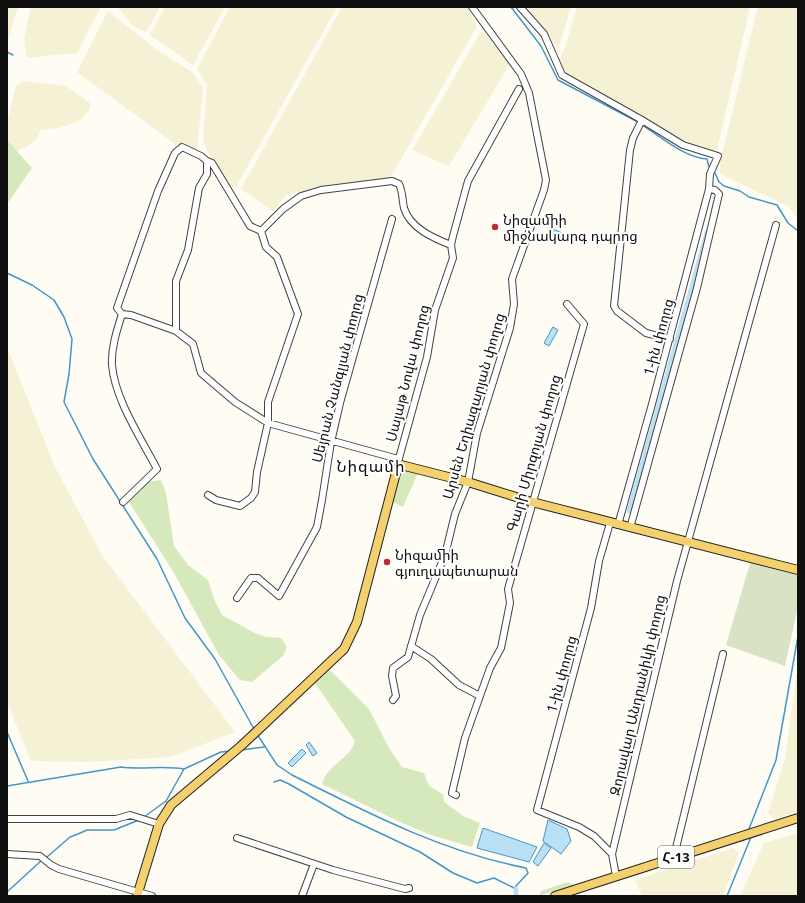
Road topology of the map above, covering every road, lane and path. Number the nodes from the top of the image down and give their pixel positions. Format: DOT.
graph roads {
  1 [pos="472,7"];
  2 [pos="520,7"];
  3 [pos="519,89"];
  4 [pos="642,120"];
  5 [pos="207,161"];
  6 [pos="709,189"];
  7 [pos="392,219"];
  8 [pos="776,225"];
  9 [pos="261,231"];
  10 [pos="451,245"];
  11 [pos="566,304"];
  12 [pos="122,314"];
  13 [pos="176,331"];
  14 [pos="670,339"];
  15 [pos="652,404"];
  16 [pos="663,406"];
  17 [pos="268,423"];
  18 [pos="331,442"];
  19 [pos="399,462"];
  20 [pos="468,482"];
  21 [pos="208,495"];
  22 [pos="123,502"];
  23 [pos="532,502"];
  24 [pos="614,524"];
  25 [pos="630,528"];
  26 [pos="688,542"];
  27 [pos="798,570"];
  28 [pos="237,598"];
  29 [pos="411,646"];
  30 [pos="723,654"];
  31 [pos="480,696"];
  32 [pos="393,700"];
  33 [pos="456,796"];
  34 [pos="798,818"];
  35 [pos="7,819"];
  36 [pos="158,824"];
  37 [pos="237,838"];
  38 [pos="7,854"];
  39 [pos="612,854"];
  40 [pos="678,857"];
  41 [pos="314,864"];
  42 [pos="616,876"];
  43 [pos="409,888"];
  44 [pos="138,894"];
  45 [pos="152,896"];
  46 [pos="302,896"];
  47 [pos="555,896"];
  1 -- 20 [label="street, Արսեն Եղիազարյան փողոց"];
  2 -- 4 [label="street"];
  3 -- 10 [label="street, Սայաթ Նովա փողոց"];
  4 -- 6 [label="street, 1-ին փողոց"];
  4 -- 14 [label="street"];
  5 -- 9 [label="street"];
  5 -- 12 [label="street"];
  5 -- 13 [label="street"];
  6 -- 14 [label="street, 1-ին փողոց"];
  6 -- 16 [label="street"];
  7 -- 18 [label="street, Սեյրան Չանգլյան փողոց"];
  8 -- 26 [label="street, Զորավար Անդրանիկի փողոց"];
  9 -- 10 [label="street"];
  9 -- 17 [label="street"];
  10 -- 19 [label="street, Սայաթ Նովա փողոց"];
  11 -- 23 [label="street, Գարի Միրզոյան փողոց"];
  12 -- 13 [label="street"];
  12 -- 22 [label="street"];
  13 -- 17 [label="street"];
  14 -- 15 [label="street, 1-ին փողոց"];
  15 -- 16 [label="street"];
  15 -- 24 [label="street, 1-ին փողոց"];
  16 -- 25 [label="street"];
  17 -- 18 [label="street"];
  17 -- 21 [label="street"];
  18 -- 19 [label="street"];
  18 -- 28 [label="street, Սեյրան Չանգլյան փողոց"];
  19 -- 20 [label="main road"];
  19 -- 36 [label="main road, Սայաթ Նովա փողոց"];
  20 -- 23 [label="main road"];
  20 -- 29 [label="street, Արսեն Եղիազարյան փողոց"];
  23 -- 24 [label="main road"];
  23 -- 31 [label="street, Գարի Միրզոյան փողոց"];
  24 -- 25 [label="main road"];
  24 -- 39 [label="street, 1-ին փողոց"];
  25 -- 26 [label="main road"];
  26 -- 27 [label="main road"];
  26 -- 39 [label="street, Զորավար Անդրանիկի փողոց"];
  29 -- 31 [label="street"];
  29 -- 32 [label="street, Արսեն Եղիազարյան փողոց"];
  30 -- 40 [label="street"];
  31 -- 33 [label="street, Գարի Միրզոյան փողոց"];
  34 -- 40 [label="main road, Հ-13"];
  35 -- 36 [label="street"];
  36 -- 44 [label="main road, Սայաթ Նովա փողոց"];
  37 -- 41 [label="street"];
  38 -- 44 [label="street"];
  39 -- 42 [label="street"];
  40 -- 42 [label="main road, Հ-13"];
  41 -- 43 [label="street"];
  41 -- 46 [label="street"];
  42 -- 47 [label="main road, Հ-13"];
  44 -- 45 [label="street"];
}
